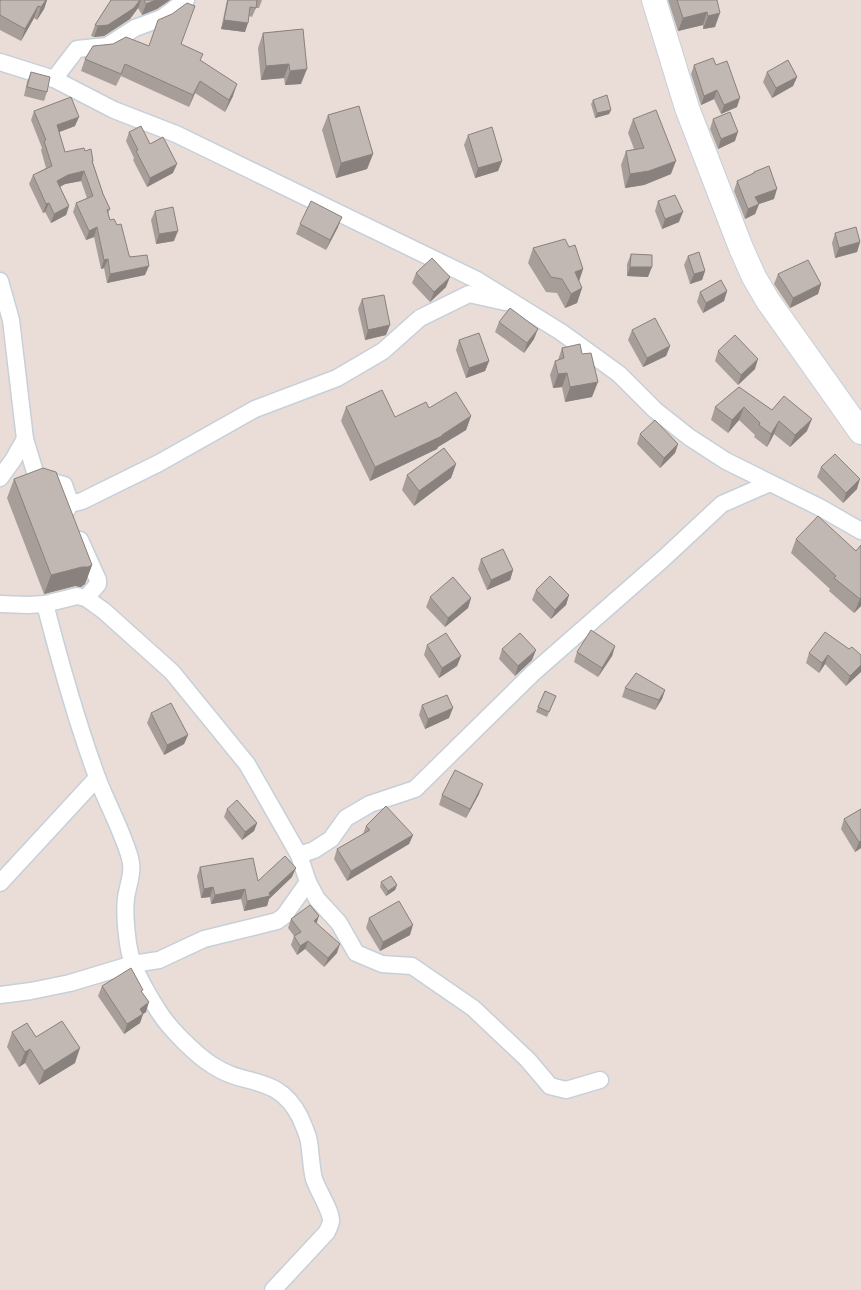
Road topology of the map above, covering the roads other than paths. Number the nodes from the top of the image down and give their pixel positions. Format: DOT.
graph roads {
  1 [pos="186,0"];
  2 [pos="654,0"];
  3 [pos="0,62"];
  4 [pos="54,79"];
  5 [pos="0,281"];
  6 [pos="517,304"];
  7 [pos="861,432"];
  8 [pos="25,439"];
  9 [pos="0,478"];
  10 [pos="770,483"];
  11 [pos="70,502"];
  12 [pos="861,531"];
  13 [pos="86,598"];
  14 [pos="0,604"];
  15 [pos="45,604"];
  16 [pos="97,778"];
  17 [pos="299,855"];
  18 [pos="308,882"];
  19 [pos="0,883"];
  20 [pos="133,964"];
  21 [pos="0,995"];
  22 [pos="600,1080"];
  23 [pos="273,1290"];
  1 -- 4 [label="street"];
  2 -- 7 [label="street"];
  3 -- 4 [label="street"];
  4 -- 6 [label="street"];
  5 -- 8 [label="street"];
  6 -- 10 [label="street"];
  6 -- 11 [label="street"];
  8 -- 9 [label="street"];
  8 -- 11 [label="street"];
  10 -- 12 [label="street"];
  10 -- 17 [label="street"];
  11 -- 13 [label="street"];
  13 -- 15 [label="street"];
  13 -- 17 [label="street"];
  14 -- 15 [label="street"];
  15 -- 16 [label="street"];
  16 -- 19 [label="street"];
  16 -- 20 [label="street"];
  17 -- 18 [label="street"];
  18 -- 20 [label="street"];
  18 -- 22 [label="street"];
  20 -- 21 [label="street"];
  20 -- 23 [label="street"];
}
